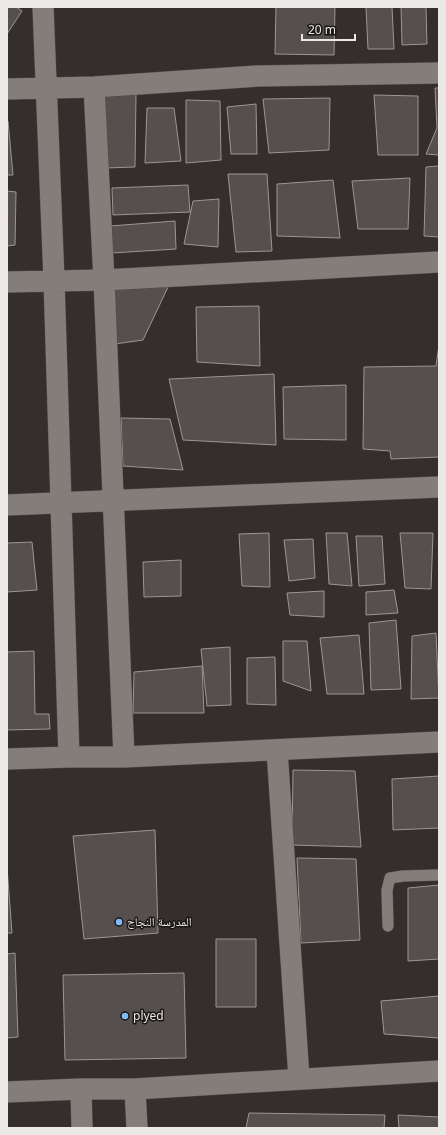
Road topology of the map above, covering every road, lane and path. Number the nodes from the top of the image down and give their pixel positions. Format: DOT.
graph roads {
  1 [pos="43,7"];
  2 [pos="439,73"];
  3 [pos="45,87"];
  4 [pos="94,87"];
  5 [pos="7,89"];
  6 [pos="439,262"];
  7 [pos="54,280"];
  8 [pos="104,280"];
  9 [pos="7,282"];
  10 [pos="439,487"];
  11 [pos="113,500"];
  12 [pos="60,503"];
  13 [pos="7,505"];
  14 [pos="439,742"];
  15 [pos="277,750"];
  16 [pos="69,757"];
  17 [pos="124,757"];
  18 [pos="7,759"];
  19 [pos="439,875"];
  20 [pos="388,926"];
  21 [pos="439,1071"];
  22 [pos="299,1078"];
  23 [pos="81,1088"];
  24 [pos="135,1089"];
  25 [pos="7,1092"];
  26 [pos="82,1128"];
  27 [pos="137,1128"];
  1 -- 3 [label="street"];
  2 -- 4 [label="street"];
  3 -- 4 [label="street"];
  3 -- 5 [label="street"];
  3 -- 7 [label="street"];
  4 -- 8 [label="street"];
  6 -- 8 [label="street"];
  7 -- 8 [label="street"];
  7 -- 9 [label="street"];
  7 -- 12 [label="street"];
  8 -- 11 [label="street"];
  10 -- 11 [label="street"];
  11 -- 12 [label="street"];
  11 -- 17 [label="street"];
  12 -- 13 [label="street"];
  12 -- 16 [label="street"];
  14 -- 15 [label="street"];
  15 -- 17 [label="street"];
  15 -- 22 [label="street"];
  16 -- 17 [label="street"];
  16 -- 18 [label="street"];
  19 -- 20 [label="lane"];
  21 -- 22 [label="street"];
  22 -- 24 [label="street"];
  23 -- 24 [label="street"];
  23 -- 25 [label="street"];
  23 -- 26 [label="street"];
  24 -- 27 [label="street"];
}
